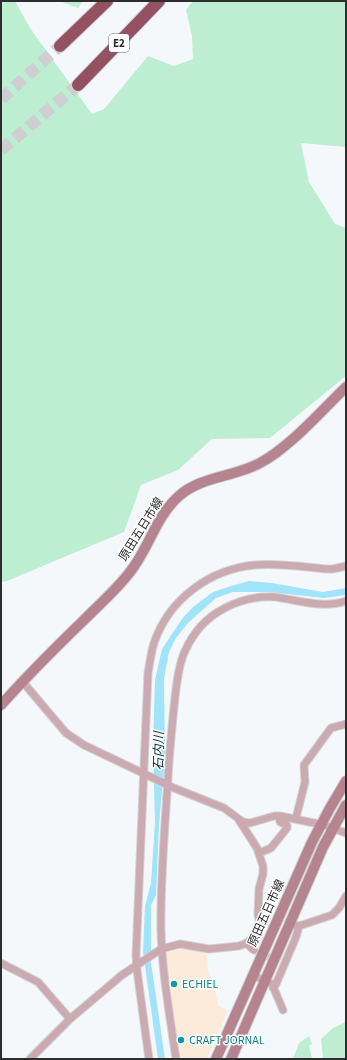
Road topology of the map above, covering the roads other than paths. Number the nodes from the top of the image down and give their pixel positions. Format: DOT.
graph roads {
  1 [pos="107,1"];
  2 [pos="159,1"];
  3 [pos="60,46"];
  4 [pos="78,85"];
  5 [pos="346,387"];
  6 [pos="346,566"];
  7 [pos="346,601"];
  8 [pos="22,681"];
  9 [pos="1,705"];
  10 [pos="346,724"];
  11 [pos="144,774"];
  12 [pos="346,781"];
  13 [pos="166,785"];
  14 [pos="346,805"];
  15 [pos="279,816"];
  16 [pos="296,818"];
  17 [pos="239,820"];
  18 [pos="321,824"];
  19 [pos="333,828"];
  20 [pos="346,833"];
  21 [pos="259,853"];
  22 [pos="346,896"];
  23 [pos="294,925"];
  24 [pos="246,943"];
  25 [pos="161,949"];
  26 [pos="254,950"];
  27 [pos="1,963"];
  28 [pos="138,965"];
  29 [pos="252,975"];
  30 [pos="265,980"];
  31 [pos="273,988"];
  32 [pos="283,1010"];
  33 [pos="70,1019"];
  34 [pos="30,1059"];
  35 [pos="149,1059"];
  36 [pos="176,1059"];
  37 [pos="216,1059"];
  38 [pos="231,1059"];
  1 -- 3 [label="highway"];
  2 -- 4 [label="highway, E2"];
  5 -- 8 [label="main road, 原田五日市線"];
  6 -- 11 [label="street"];
  7 -- 13 [label="street"];
  8 -- 9 [label="main road, 原田五日市線"];
  8 -- 11 [label="street"];
  10 -- 16 [label="street"];
  11 -- 13 [label="street"];
  11 -- 28 [label="street"];
  12 -- 18 [label="main road, 原田五日市線"];
  13 -- 17 [label="street"];
  13 -- 25 [label="street"];
  14 -- 19 [label="main road"];
  15 -- 16 [label="street"];
  15 -- 17 [label="street"];
  15 -- 21 [label="street"];
  16 -- 18 [label="street"];
  17 -- 21 [label="street"];
  18 -- 19 [label="street"];
  18 -- 29 [label="main road, 原田五日市線"];
  19 -- 20 [label="street"];
  19 -- 23 [label="main road"];
  21 -- 24 [label="street"];
  22 -- 23 [label="street"];
  23 -- 30 [label="main road"];
  23 -- 31 [label="street"];
  24 -- 25 [label="street"];
  24 -- 26 [label="street"];
  25 -- 28 [label="street"];
  25 -- 36 [label="street"];
  27 -- 33 [label="street"];
  28 -- 33 [label="street"];
  28 -- 35 [label="street"];
  29 -- 30 [label="street"];
  29 -- 37 [label="main road, 原田五日市線"];
  30 -- 31 [label="street"];
  30 -- 38 [label="main road"];
  31 -- 32 [label="street"];
  33 -- 34 [label="street"];
}
